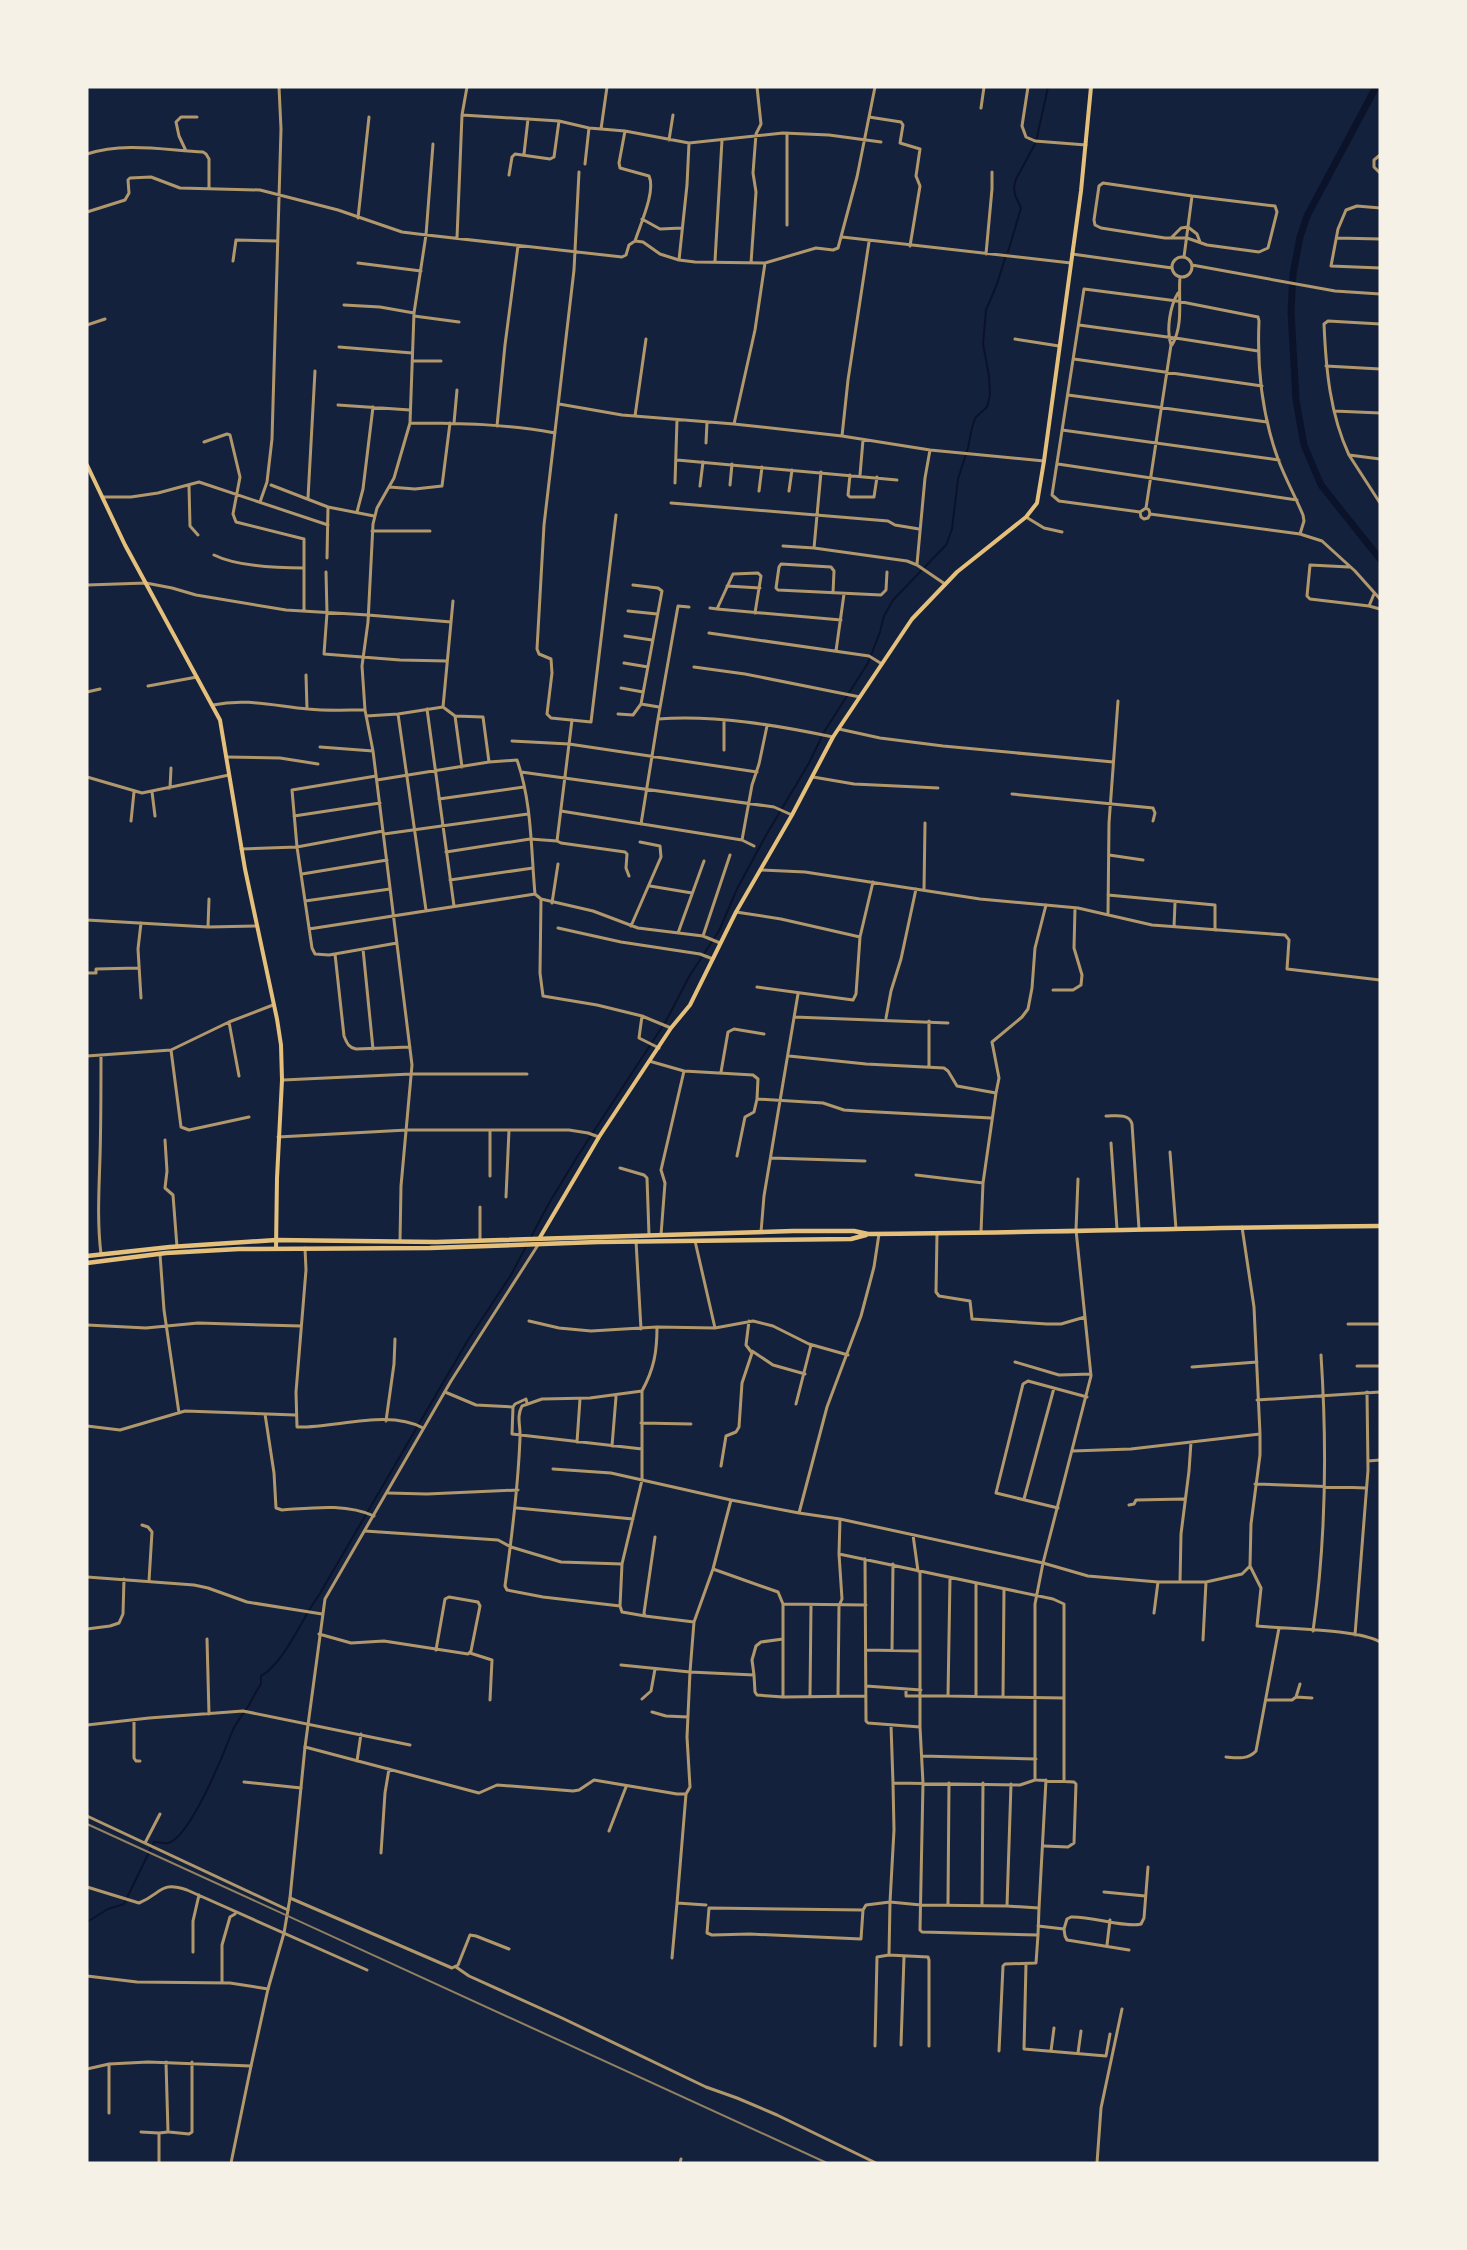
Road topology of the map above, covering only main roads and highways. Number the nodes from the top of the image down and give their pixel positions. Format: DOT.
graph roads {
  1 [pos="1091,87"];
  2 [pos="87,467"];
  3 [pos="1380,1226"];
  4 [pos="868,1234"];
  5 [pos="630,1238"];
  6 [pos="537,1239"];
  7 [pos="276,1240"];
  8 [pos="364,1242"];
  9 [pos="207,1244"];
  10 [pos="363,1248"];
  11 [pos="276,1249"];
  12 [pos="208,1251"];
  13 [pos="87,1256"];
  14 [pos="87,1263"];
  1 -- 6 [label="main road"];
  2 -- 7 [label="main road"];
  3 -- 4 [label="main road"];
  4 -- 5 [label="main road"];
  4 -- 5 [label="main road"];
  5 -- 6 [label="main road"];
  5 -- 10 [label="main road"];
  6 -- 8 [label="main road"];
  7 -- 8 [label="main road"];
  7 -- 9 [label="main road"];
  7 -- 11 [label="main road"];
  8 -- 10 [label="main road"];
  9 -- 12 [label="main road"];
  9 -- 13 [label="main road"];
  10 -- 11 [label="main road"];
  11 -- 12 [label="main road"];
  12 -- 14 [label="main road"];
}
